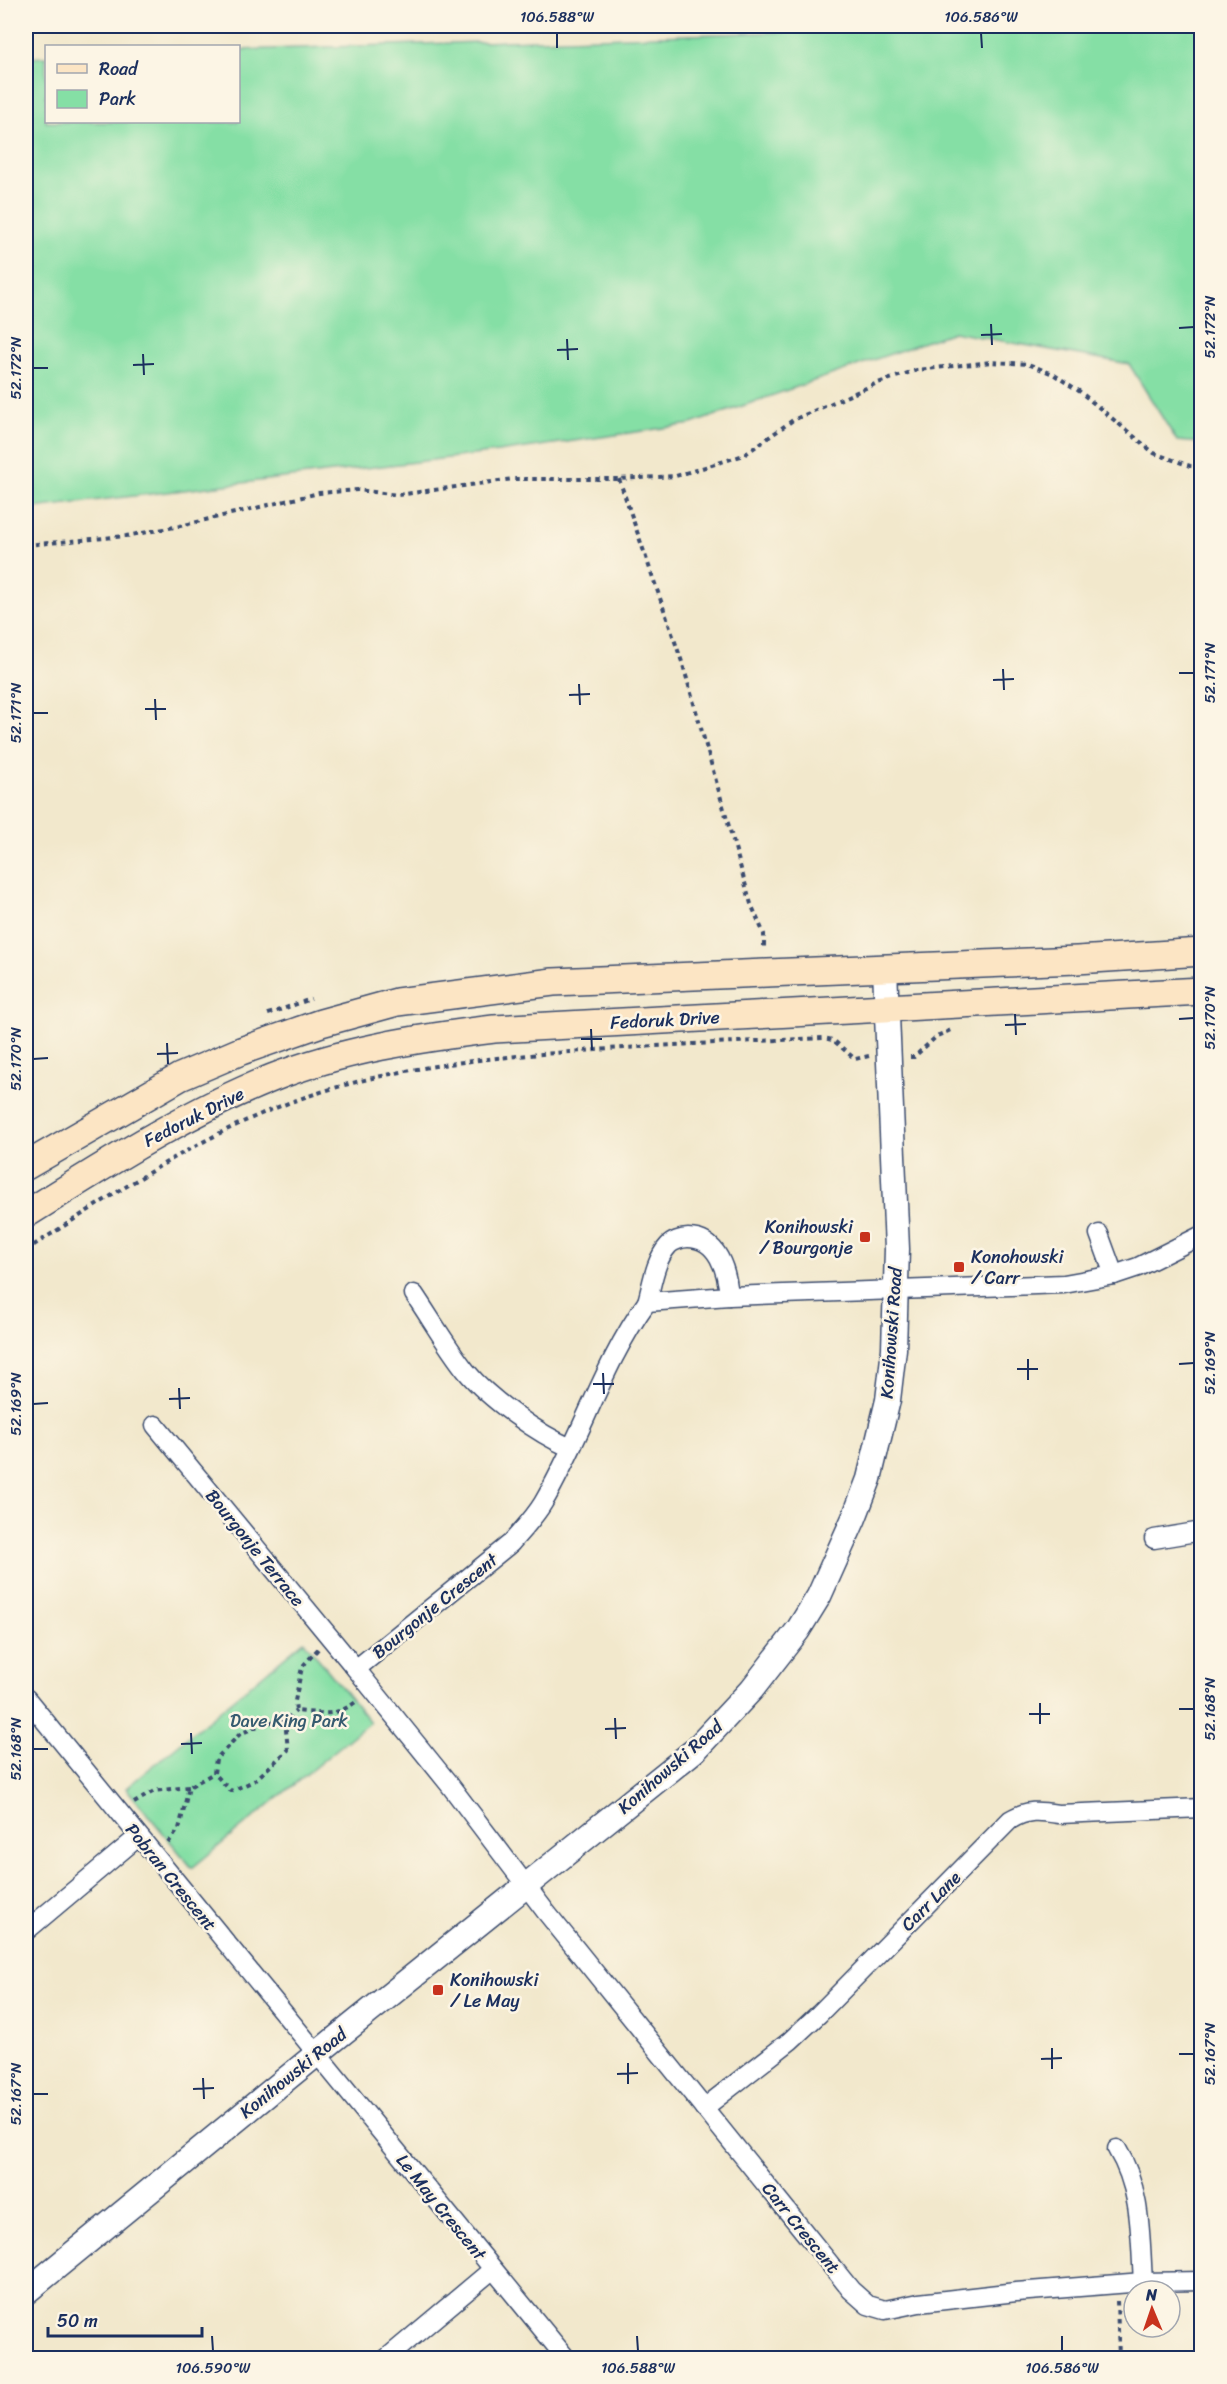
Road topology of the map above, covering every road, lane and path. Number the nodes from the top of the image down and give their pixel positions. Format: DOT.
graph roads {
  1 [pos="1202,467"];
  2 [pos="619,479"];
  3 [pos="26,545"];
  4 [pos="1202,951"];
  5 [pos="765,953"];
  6 [pos="885,969"];
  7 [pos="1202,991"];
  8 [pos="887,1008"];
  9 [pos="959,1029"];
  10 [pos="889,1056"];
  11 [pos="914,1057"];
  12 [pos="26,1166"];
  13 [pos="26,1214"];
  14 [pos="1099,1234"];
  15 [pos="1202,1235"];
  16 [pos="26,1250"];
  17 [pos="1114,1275"];
  18 [pos="895,1291"];
  19 [pos="414,1294"];
  20 [pos="729,1296"];
  21 [pos="647,1302"];
  22 [pos="154,1425"];
  23 [pos="571,1448"];
  24 [pos="1202,1531"];
  25 [pos="1154,1539"];
  26 [pos="332,1641"];
  27 [pos="356,1670"];
  28 [pos="371,1689"];
  29 [pos="26,1698"];
  30 [pos="296,1711"];
  31 [pos="285,1720"];
  32 [pos="214,1773"];
  33 [pos="189,1787"];
  34 [pos="1202,1808"];
  35 [pos="120,1813"];
  36 [pos="138,1837"];
  37 [pos="155,1859"];
  38 [pos="526,1886"];
  39 [pos="26,1931"];
  40 [pos="317,2054"];
  41 [pos="704,2108"];
  42 [pos="1117,2149"];
  43 [pos="492,2270"];
  44 [pos="1143,2279"];
  45 [pos="1182,2281"];
  46 [pos="1202,2281"];
  47 [pos="1122,2284"];
  48 [pos="1116,2285"];
  49 [pos="26,2292"];
  50 [pos="387,2358"];
  51 [pos="566,2358"];
  52 [pos="1119,2358"];
  1 -- 2 [label="path"];
  2 -- 3 [label="path"];
  2 -- 5 [label="path"];
  4 -- 6 [label="main road"];
  6 -- 8 [label="street, Konihowski Road"];
  6 -- 12 [label="main road"];
  7 -- 8 [label="main road, Fedoruk Drive"];
  8 -- 10 [label="street, Konihowski Road"];
  8 -- 13 [label="main road, Fedoruk Drive"];
  9 -- 11 [label="path"];
  10 -- 16 [label="path"];
  10 -- 18 [label="street, Konihowski Road"];
  14 -- 17 [label="street"];
  15 -- 17 [label="street"];
  17 -- 18 [label="street"];
  18 -- 20 [label="street"];
  18 -- 38 [label="street, Konihowski Road"];
  19 -- 23 [label="street"];
  20 -- 21 [label="street"];
  20 -- 21 [label="street, Bourgonje Crescent"];
  21 -- 23 [label="street, Bourgonje Crescent"];
  22 -- 26 [label="street, Bourgonje Terrace"];
  23 -- 27 [label="street, Bourgonje Crescent"];
  24 -- 25 [label="street"];
  26 -- 27 [label="street, Bourgonje Terrace"];
  26 -- 30 [label="path"];
  27 -- 28 [label="street, Bourgonje Crescent"];
  28 -- 30 [label="path"];
  28 -- 38 [label="street, Bourgonje Crescent"];
  29 -- 35 [label="street, Pobran Crescent"];
  30 -- 31 [label="path"];
  31 -- 32 [label="path"];
  31 -- 32 [label="path"];
  32 -- 33 [label="path"];
  33 -- 35 [label="path"];
  33 -- 37 [label="path"];
  34 -- 41 [label="street, Carr Lane"];
  35 -- 36 [label="street, Pobran Crescent"];
  36 -- 37 [label="street, Pobran Crescent"];
  36 -- 39 [label="street"];
  37 -- 40 [label="street, Pobran Crescent"];
  38 -- 40 [label="street, Konihowski Road"];
  38 -- 41 [label="street, Carr Crescent"];
  40 -- 43 [label="street, Le May Crescent"];
  40 -- 49 [label="street, Konihowski Road"];
  41 -- 48 [label="street, Carr Crescent"];
  42 -- 44 [label="street"];
  43 -- 50 [label="street"];
  43 -- 51 [label="street, Le May Crescent"];
  45 -- 46 [label="street, Carr Crescent"];
  47 -- 48 [label="street, Carr Crescent"];
  48 -- 52 [label="path"];
}
